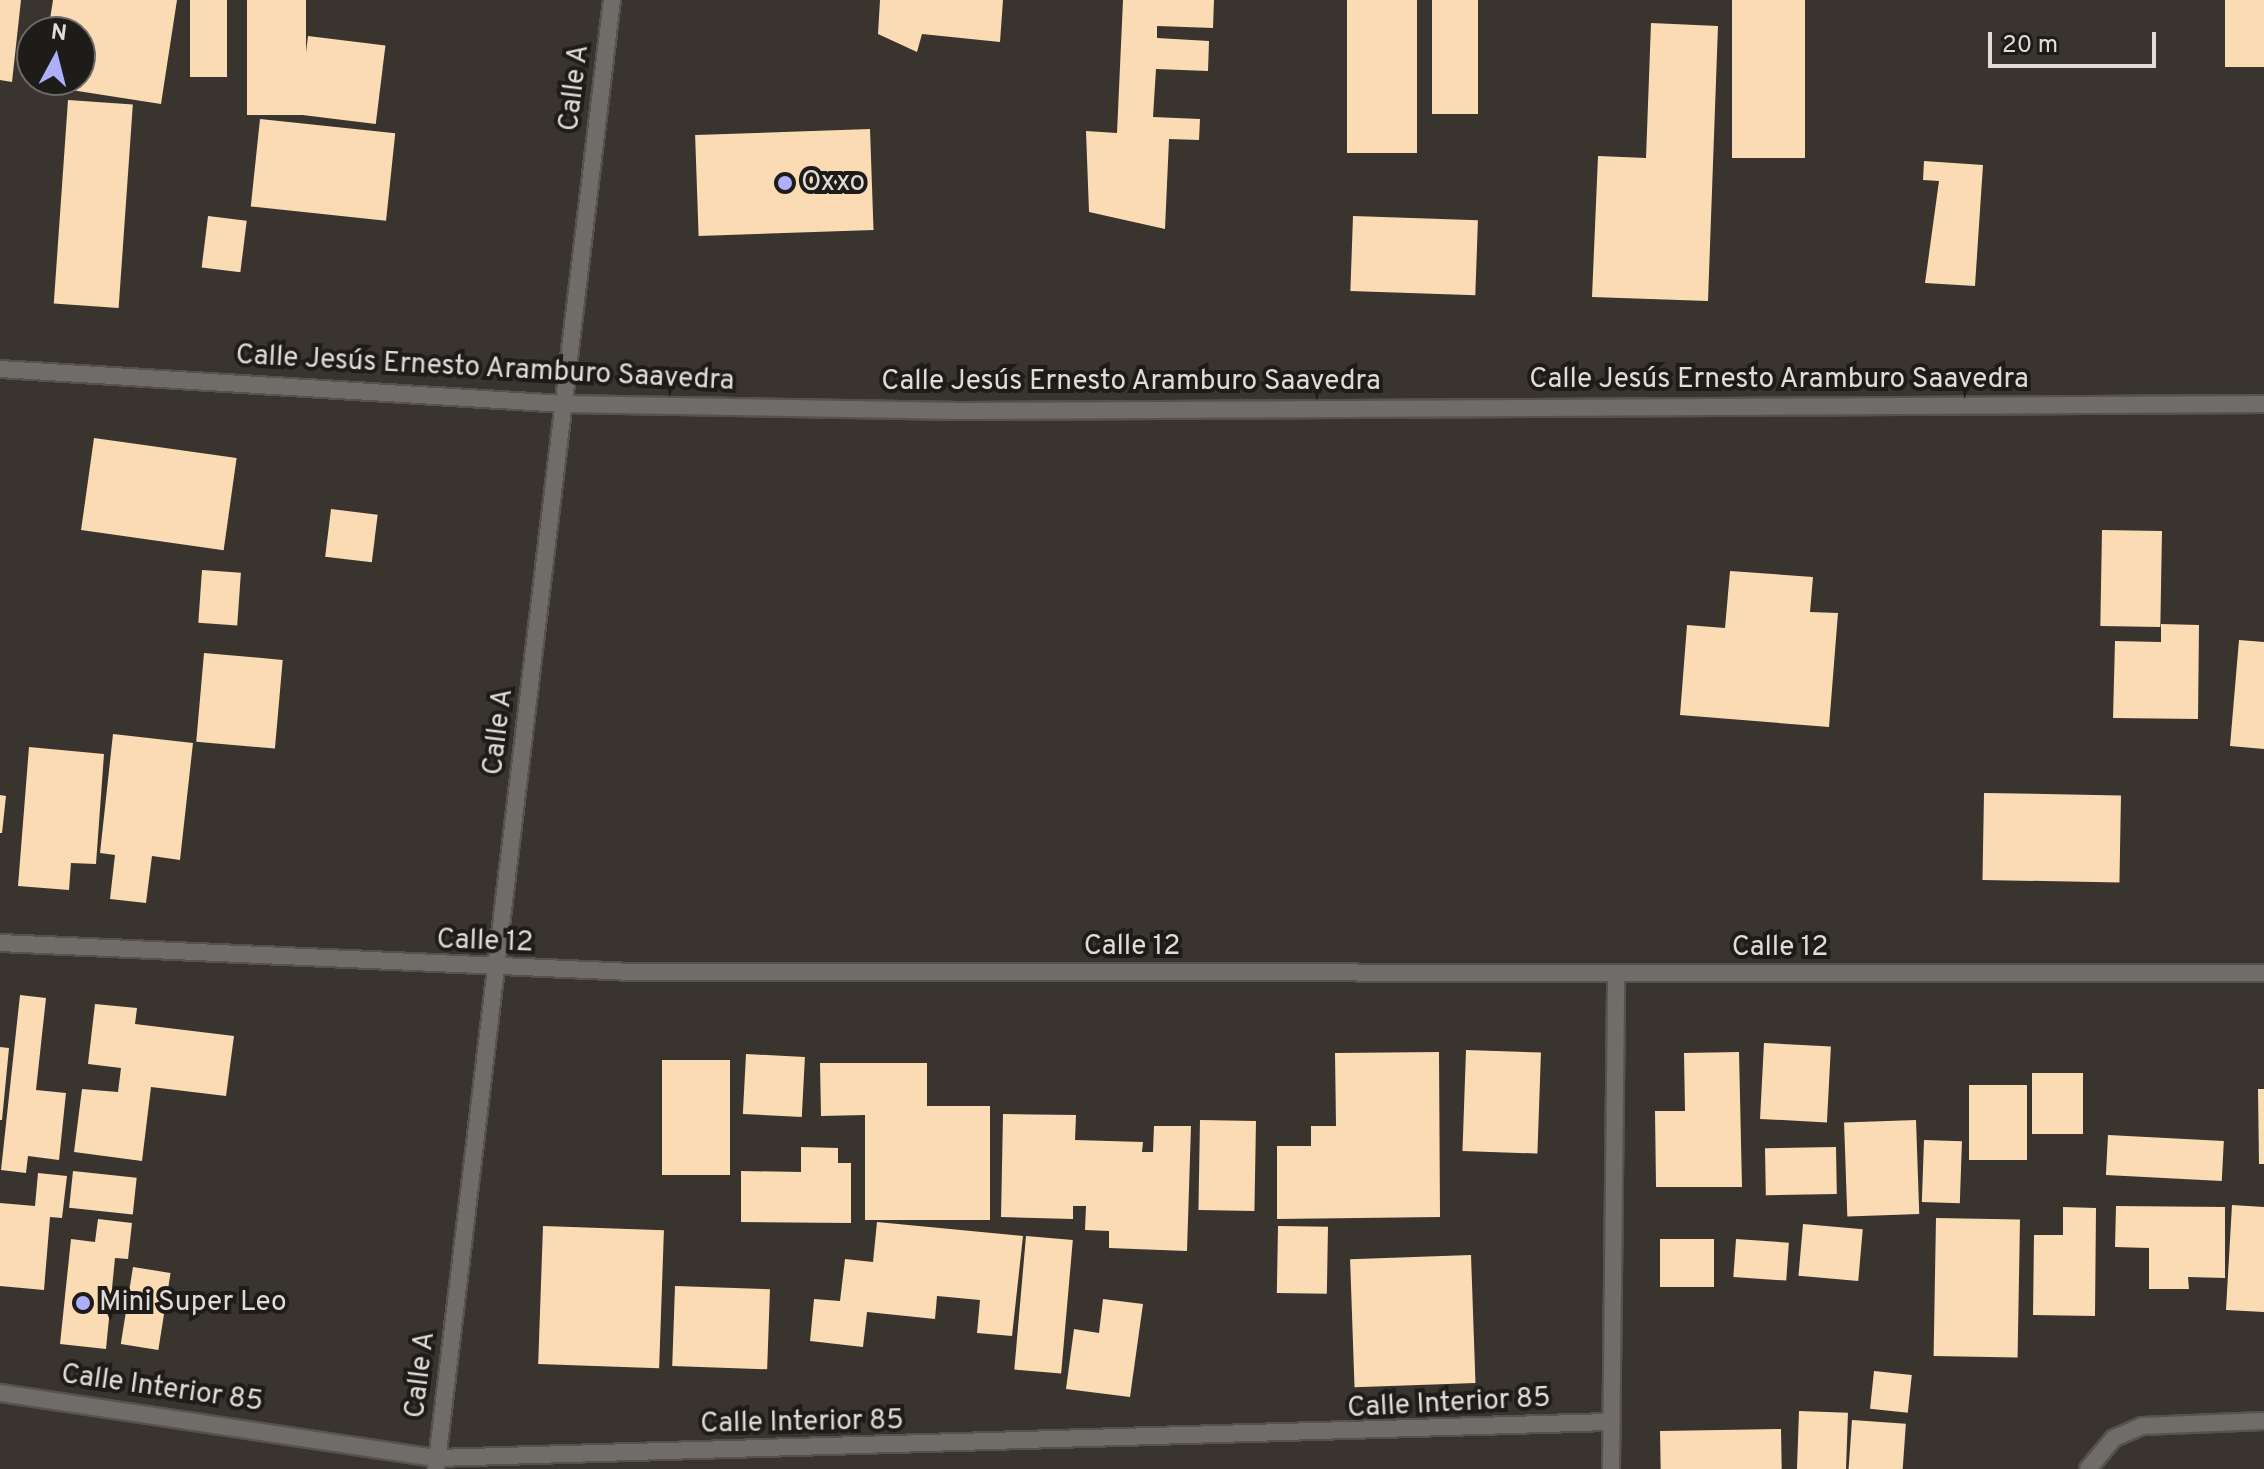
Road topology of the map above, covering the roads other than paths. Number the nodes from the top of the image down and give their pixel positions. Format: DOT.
graph roads {
  1 [pos="612,0"];
  2 [pos="0,369"];
  3 [pos="564,404"];
  4 [pos="2264,404"];
  5 [pos="0,943"];
  6 [pos="497,970"];
  7 [pos="2264,973"];
  8 [pos="1616,974"];
  9 [pos="0,1393"];
  10 [pos="2264,1421"];
  11 [pos="1610,1422"];
  12 [pos="436,1463"];
  13 [pos="1611,1469"];
  14 [pos="2088,1469"];
  1 -- 3 [label="street, Calle A"];
  2 -- 3 [label="street, Calle Jesús Ernesto Aramburo Saavedra"];
  3 -- 4 [label="street, Calle Jesús Ernesto Aramburo Saavedra"];
  3 -- 6 [label="street, Calle A"];
  5 -- 6 [label="street, Calle 12"];
  6 -- 8 [label="street, Calle 12"];
  6 -- 12 [label="street, Calle A"];
  7 -- 8 [label="street, Calle 12"];
  8 -- 11 [label="street"];
  9 -- 12 [label="street, Calle Interior 85"];
  10 -- 14 [label="street"];
  11 -- 12 [label="street, Calle Interior 85"];
  11 -- 13 [label="street"];
}
